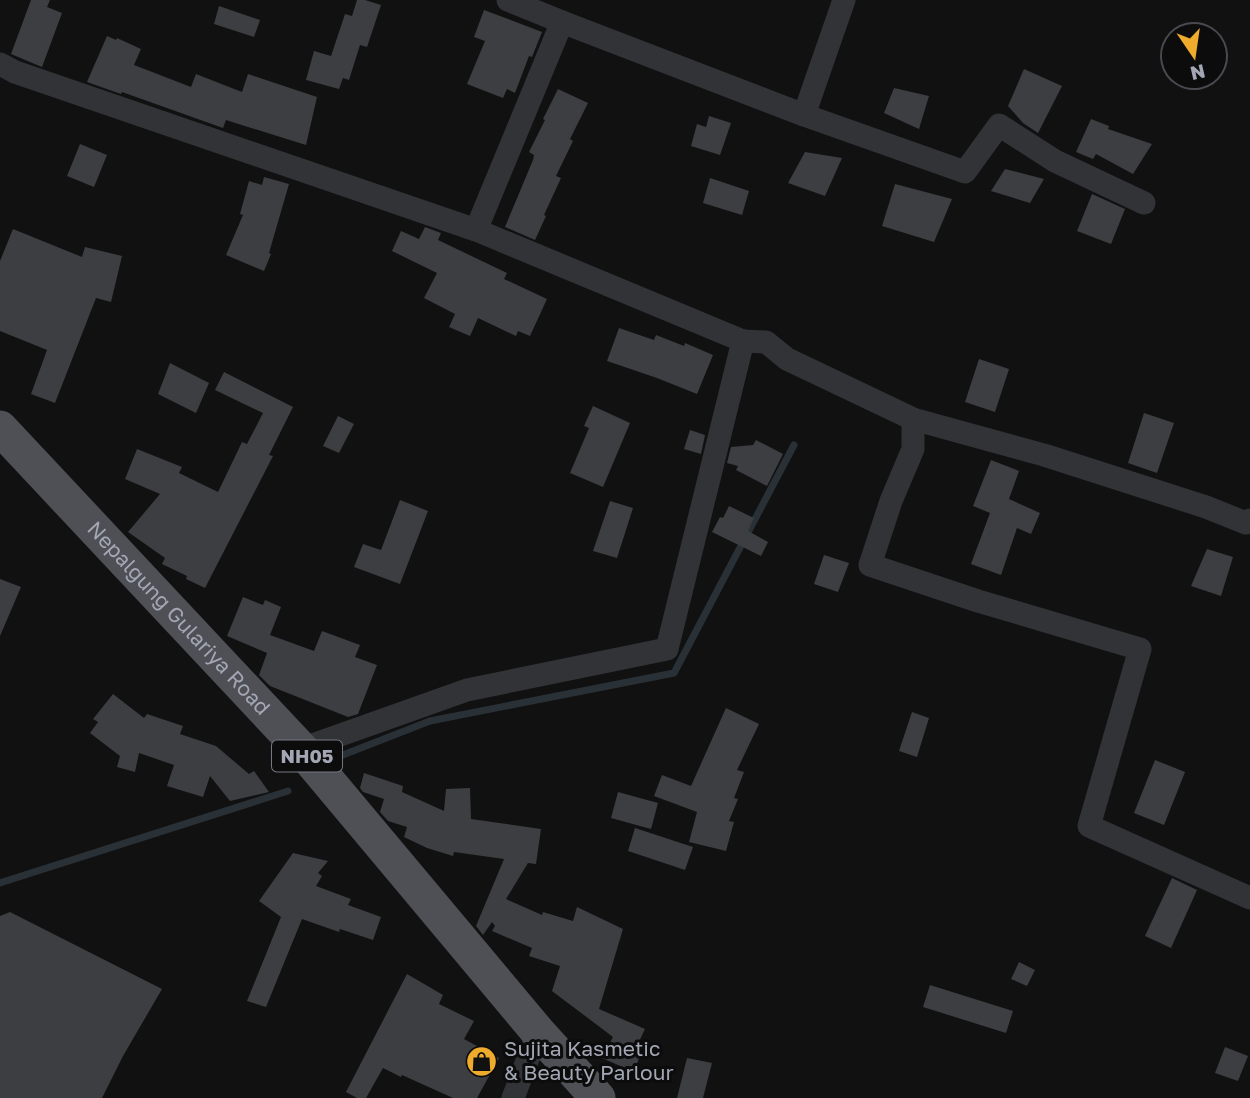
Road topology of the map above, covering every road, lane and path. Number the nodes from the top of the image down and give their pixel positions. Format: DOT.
graph roads {
  1 [pos="508,0"];
  2 [pos="844,0"];
  3 [pos="562,22"];
  4 [pos="0,65"];
  5 [pos="804,115"];
  6 [pos="1144,204"];
  7 [pos="476,230"];
  8 [pos="743,341"];
  9 [pos="913,419"];
  10 [pos="0,428"];
  11 [pos="1250,520"];
  12 [pos="301,749"];
  13 [pos="1250,898"];
  14 [pos="538,1032"];
  15 [pos="513,1098"];
  16 [pos="598,1098"];
  1 -- 3 [label="street"];
  2 -- 5 [label="street"];
  3 -- 5 [label="street"];
  3 -- 7 [label="street"];
  4 -- 7 [label="street"];
  5 -- 6 [label="street"];
  7 -- 8 [label="street"];
  8 -- 9 [label="street"];
  8 -- 12 [label="street"];
  9 -- 11 [label="street"];
  9 -- 13 [label="street"];
  10 -- 12 [label="main road, Nepalgung Gulariya Road / NH05"];
  12 -- 14 [label="main road, Nepalgung Gulariya Road / NH05"];
  14 -- 15 [label="street"];
  14 -- 16 [label="main road, Nepalgung Gulariya Road / NH05"];
}
